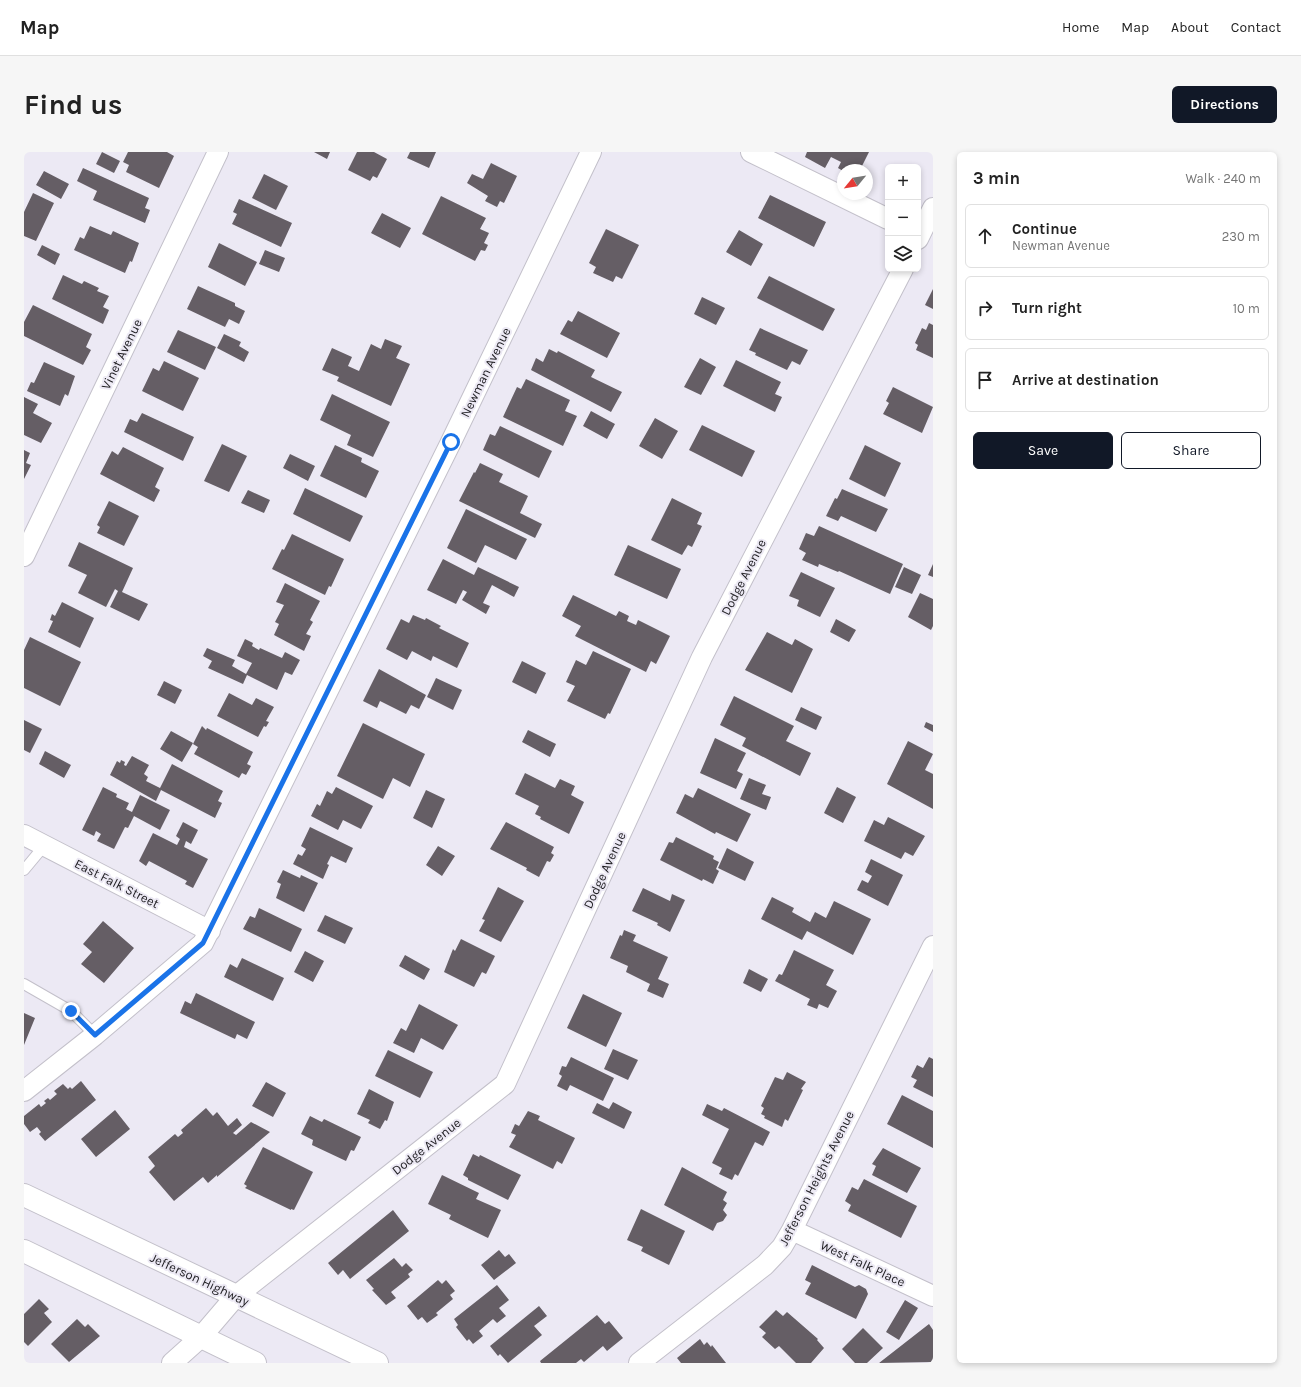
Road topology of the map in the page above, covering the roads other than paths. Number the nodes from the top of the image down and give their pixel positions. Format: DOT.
graph roads {
  1 [pos="218,152"];
  2 [pos="591,152"];
  3 [pos="751,152"];
  4 [pos="933,208"];
  5 [pos="885,218"];
  6 [pos="922,237"];
  7 [pos="901,272"];
  8 [pos="24,556"];
  9 [pos="24,835"];
  10 [pos="44,846"];
  11 [pos="24,870"];
  12 [pos="210,931"];
  13 [pos="933,946"];
  14 [pos="24,984"];
  15 [pos="95,1035"];
  16 [pos="24,1091"];
  17 [pos="24,1195"];
  18 [pos="792,1230"];
  19 [pos="24,1251"];
  20 [pos="236,1296"];
  21 [pos="933,1296"];
  22 [pos="201,1337"];
  23 [pos="172,1363"];
  24 [pos="255,1363"];
  25 [pos="377,1363"];
  26 [pos="639,1363"];
  1 -- 8 [label="street, Vinet Avenue"];
  2 -- 12 [label="street, Newman Avenue"];
  3 -- 5 [label="street"];
  4 -- 6 [label="street"];
  7 -- 20 [label="street, Dodge Avenue"];
  9 -- 10 [label="street, East Falk Street"];
  10 -- 11 [label="lane"];
  10 -- 12 [label="street, East Falk Street"];
  12 -- 15 [label="street, Newman Avenue"];
  13 -- 18 [label="street, Jefferson Heights Avenue"];
  14 -- 15 [label="lane"];
  15 -- 16 [label="street, Newman Avenue"];
  17 -- 20 [label="main road, Jefferson Highway"];
  18 -- 21 [label="street, West Falk Place"];
  18 -- 26 [label="street, Jefferson Heights Avenue"];
  19 -- 22 [label="main road"];
  20 -- 22 [label="street, Dodge Avenue"];
  20 -- 25 [label="main road, Jefferson Highway"];
  22 -- 23 [label="street, Dodge Avenue"];
  22 -- 24 [label="main road"];
}
